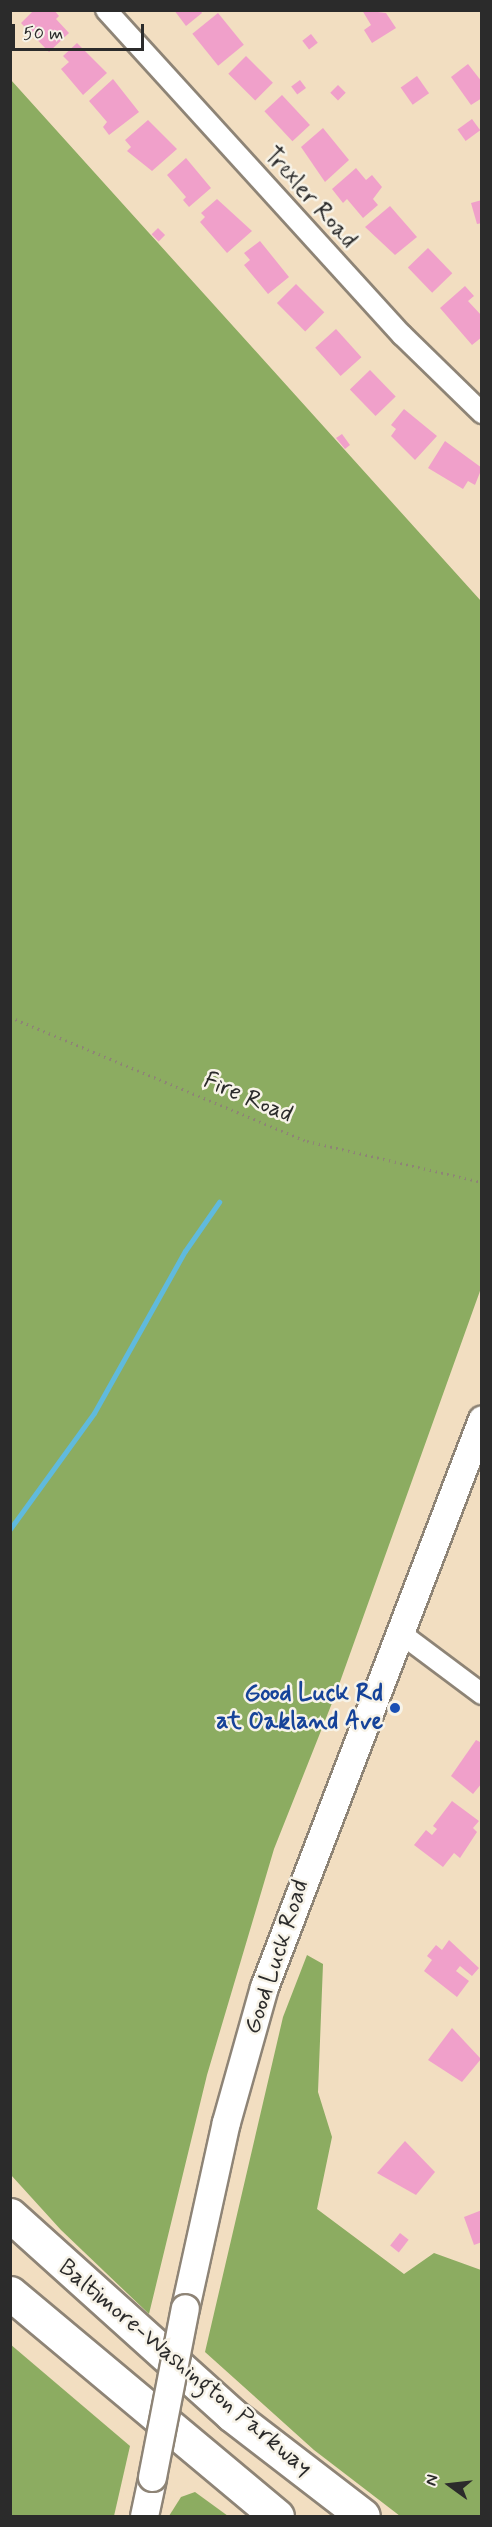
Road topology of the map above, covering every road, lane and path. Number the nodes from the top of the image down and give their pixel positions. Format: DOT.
graph roads {
  1 [pos="106,10"];
  2 [pos="482,413"];
  3 [pos="10,1017"];
  4 [pos="482,1182"];
  5 [pos="482,1419"];
  6 [pos="399,1632"];
  7 [pos="482,1694"];
  8 [pos="10,2215"];
  9 [pos="10,2293"];
  10 [pos="144,2517"];
  11 [pos="277,2517"];
  12 [pos="363,2517"];
  1 -- 2 [label="street, Trexler Road"];
  3 -- 4 [label="path, Fire Road"];
  5 -- 6 [label="main road, Good Luck Road"];
  6 -- 7 [label="street"];
  6 -- 10 [label="main road, Good Luck Road, bridge"];
  8 -- 12 [label="highway, Baltimore-Washington Parkway"];
  9 -- 11 [label="highway"];
}
